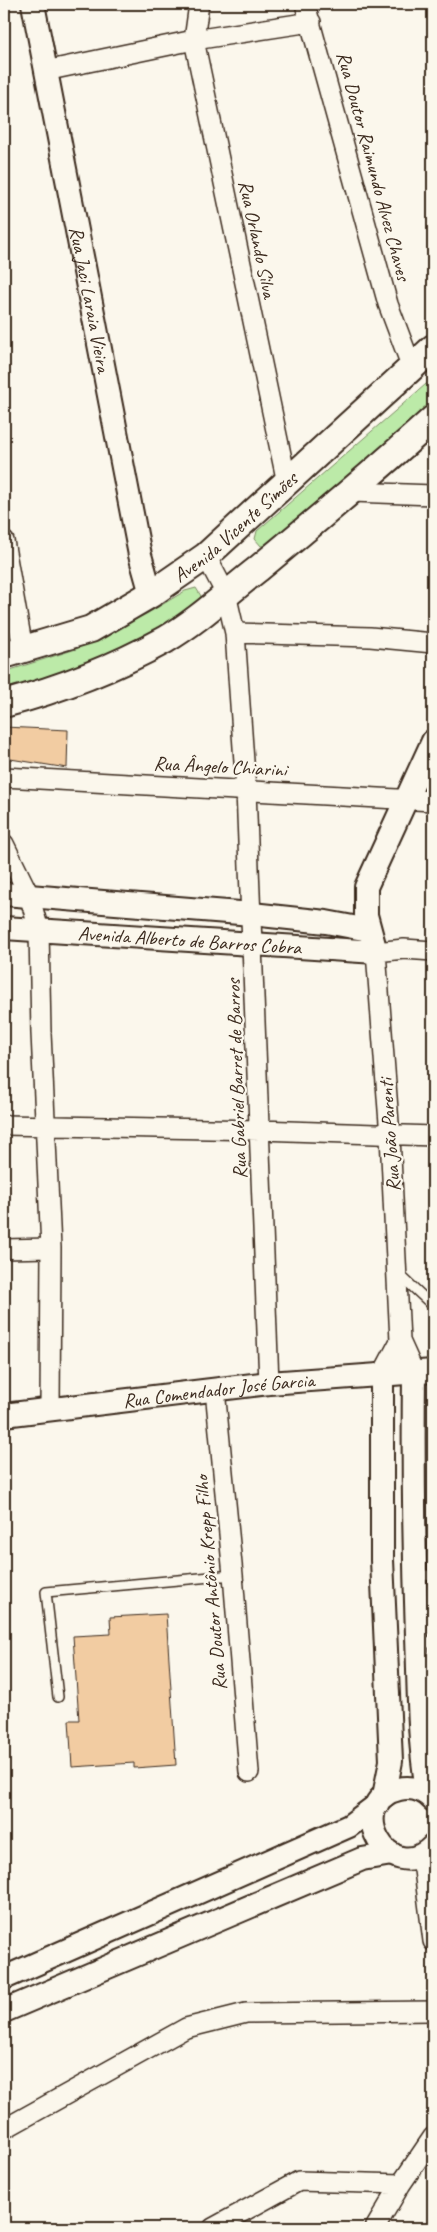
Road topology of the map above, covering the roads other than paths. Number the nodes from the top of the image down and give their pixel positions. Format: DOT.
graph roads {
  1 [pos="33,4"];
  2 [pos="199,4"];
  3 [pos="305,4"];
  4 [pos="310,22"];
  5 [pos="194,40"];
  6 [pos="45,71"];
  7 [pos="433,348"];
  8 [pos="412,368"];
  9 [pos="433,420"];
  10 [pos="287,483"];
  11 [pos="352,492"];
  12 [pos="433,495"];
  13 [pos="4,541"];
  14 [pos="206,556"];
  15 [pos="152,594"];
  16 [pos="226,594"];
  17 [pos="235,633"];
  18 [pos="433,643"];
  19 [pos="13,652"];
  20 [pos="4,704"];
  21 [pos="433,741"];
  22 [pos="4,776"];
  23 [pos="246,790"];
  24 [pos="406,799"];
  25 [pos="433,801"];
  26 [pos="4,844"];
  27 [pos="4,894"];
  28 [pos="29,896"];
  29 [pos="252,914"];
  30 [pos="4,928"];
  31 [pos="39,930"];
  32 [pos="369,930"];
  33 [pos="253,943"];
  34 [pos="404,949"];
  35 [pos="433,951"];
  36 [pos="376,952"];
  37 [pos="4,1125"];
  38 [pos="46,1126"];
  39 [pos="260,1130"];
  40 [pos="390,1136"];
  41 [pos="433,1136"];
  42 [pos="51,1248"];
  43 [pos="4,1249"];
  44 [pos="397,1272"];
  45 [pos="433,1306"];
  46 [pos="400,1340"];
  47 [pos="424,1371"];
  48 [pos="382,1375"];
  49 [pos="270,1383"];
  50 [pos="215,1390"];
  51 [pos="50,1409"];
  52 [pos="4,1415"];
  53 [pos="233,1575"];
  54 [pos="424,1575"];
  55 [pos="425,1644"];
  56 [pos="58,1697"];
  57 [pos="249,1772"];
  58 [pos="431,1797"];
  59 [pos="380,1801"];
  60 [pos="427,1850"];
  61 [pos="392,1854"];
  62 [pos="433,1941"];
  63 [pos="4,1978"];
  64 [pos="4,2011"];
  65 [pos="433,2012"];
  66 [pos="4,2129"];
  67 [pos="433,2137"];
  68 [pos="401,2184"];
  69 [pos="213,2228"];
  70 [pos="375,2228"];
  1 -- 6 [label="street, Rua Jaci Laraia Vieira"];
  2 -- 5 [label="street, Rua Orlando Silva"];
  3 -- 4 [label="street, Rua Doutor Raimundo Alvez Chaves"];
  4 -- 5 [label="street"];
  4 -- 8 [label="street, Rua Doutor Raimundo Alvez Chaves"];
  5 -- 6 [label="street"];
  5 -- 10 [label="street, Rua Orlando Silva"];
  6 -- 15 [label="street, Rua Jaci Laraia Vieira"];
  7 -- 8 [label="main road, Avenida Vicente Simões"];
  8 -- 10 [label="main road, Avenida Vicente Simões"];
  9 -- 11 [label="main road"];
  10 -- 14 [label="main road, Avenida Vicente Simões"];
  11 -- 12 [label="street"];
  11 -- 16 [label="main road"];
  13 -- 19 [label="street"];
  14 -- 15 [label="main road, Avenida Vicente Simões"];
  14 -- 16 [label="street, Rua Gabriel Barret de Barros"];
  15 -- 19 [label="main road, Avenida Vicente Simões"];
  16 -- 17 [label="street, Rua Gabriel Barret de Barros"];
  16 -- 20 [label="main road"];
  17 -- 18 [label="street"];
  17 -- 23 [label="street, Rua Gabriel Barret de Barros"];
  21 -- 24 [label="street, Rua João Parenti"];
  22 -- 23 [label="street, Rua Ângelo Chiarini"];
  23 -- 24 [label="street, Rua Ângelo Chiarini"];
  23 -- 29 [label="street, Rua Gabriel Barret de Barros"];
  24 -- 25 [label="street, Rua Ângelo Chiarini"];
  24 -- 32 [label="street, Rua João Parenti"];
  26 -- 28 [label="street"];
  27 -- 28 [label="street, Avenida Alberto de Barros Cobra"];
  28 -- 29 [label="street, Avenida Alberto de Barros Cobra"];
  28 -- 31 [label="street"];
  29 -- 32 [label="street, Avenida Alberto de Barros Cobra"];
  29 -- 33 [label="street, Rua Gabriel Barret de Barros"];
  30 -- 31 [label="street, Avenida Alberto de Barros Cobra"];
  31 -- 33 [label="street, Avenida Alberto de Barros Cobra"];
  31 -- 38 [label="street"];
  32 -- 34 [label="street"];
  32 -- 36 [label="street, Rua João Parenti"];
  33 -- 36 [label="street, Avenida Alberto de Barros Cobra"];
  33 -- 39 [label="street, Rua Gabriel Barret de Barros"];
  34 -- 35 [label="street"];
  34 -- 36 [label="street"];
  36 -- 40 [label="street, Rua João Parenti"];
  37 -- 38 [label="street"];
  38 -- 39 [label="street"];
  38 -- 42 [label="street"];
  39 -- 40 [label="street"];
  39 -- 49 [label="street, Rua Gabriel Barret de Barros"];
  40 -- 41 [label="street"];
  40 -- 44 [label="street, Rua João Parenti"];
  42 -- 43 [label="street"];
  42 -- 51 [label="street"];
  44 -- 45 [label="lane"];
  44 -- 46 [label="street, Rua João Parenti"];
  46 -- 47 [label="street, Rua João Parenti"];
  46 -- 48 [label="street, Rua João Parenti"];
  47 -- 48 [label="street, Rua Comendador José Garcia"];
  47 -- 54 [label="street"];
  48 -- 49 [label="street, Rua Comendador José Garcia"];
  48 -- 59 [label="street"];
  49 -- 50 [label="street, Rua Comendador José Garcia"];
  50 -- 51 [label="street, Rua Comendador José Garcia"];
  50 -- 53 [label="street, Rua Doutor Antônio Krepp Filho"];
  51 -- 52 [label="street, Rua Comendador José Garcia"];
  53 -- 56 [label="lane"];
  53 -- 57 [label="street, Rua Doutor Antônio Krepp Filho"];
  54 -- 55 [label="street"];
  55 -- 58 [label="street"];
  58 -- 59 [label="street"];
  59 -- 61 [label="street"];
  59 -- 63 [label="street"];
  60 -- 61 [label="street"];
  60 -- 62 [label="street"];
  61 -- 64 [label="street"];
  65 -- 66 [label="street"];
  67 -- 68 [label="street"];
  68 -- 69 [label="street"];
  68 -- 70 [label="street"];
}
